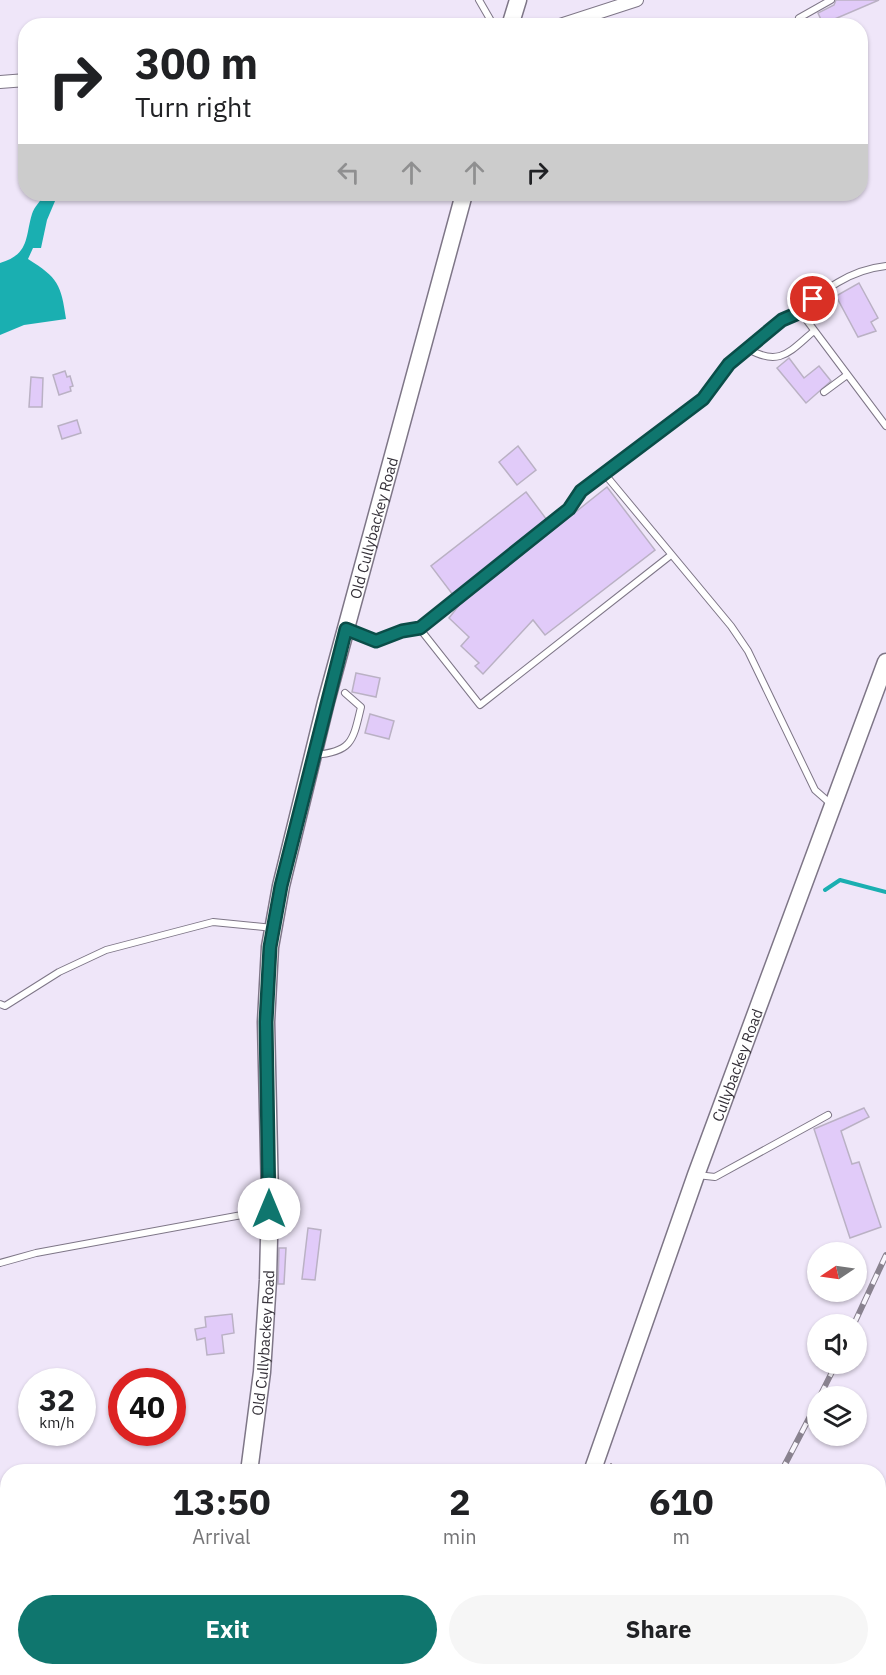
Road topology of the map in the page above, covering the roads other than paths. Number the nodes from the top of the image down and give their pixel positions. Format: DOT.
graph roads {
  1 [pos="479,0"];
  2 [pos="518,0"];
  3 [pos="638,0"];
  4 [pos="831,0"];
  5 [pos="489,18"];
  6 [pos="512,18"];
  7 [pos="582,18"];
  8 [pos="799,18"];
  9 [pos="18,81"];
  10 [pos="0,82"];
  11 [pos="462,201"];
  12 [pos="886,266"];
  13 [pos="796,314"];
  14 [pos="814,331"];
  15 [pos="748,349"];
  16 [pos="847,375"];
  17 [pos="824,392"];
  18 [pos="886,426"];
  19 [pos="603,477"];
  20 [pos="670,555"];
  21 [pos="420,628"];
  22 [pos="346,629"];
  23 [pos="886,662"];
  24 [pos="345,693"];
  25 [pos="314,755"];
  26 [pos="834,807"];
  27 [pos="273,928"];
  28 [pos="0,1004"];
  29 [pos="828,1115"];
  30 [pos="696,1175"];
  31 [pos="269,1209"];
  32 [pos="0,1263"];
  33 [pos="250,1464"];
  34 [pos="595,1464"];
  1 -- 5 [label="lane"];
  2 -- 6 [label="street"];
  3 -- 7 [label="street"];
  4 -- 8 [label="lane"];
  9 -- 10 [label="street"];
  11 -- 22 [label="street, Old Cullybackey Road"];
  12 -- 13 [label="lane"];
  13 -- 14 [label="lane"];
  13 -- 15 [label="lane"];
  14 -- 15 [label="lane"];
  14 -- 16 [label="lane"];
  15 -- 19 [label="lane"];
  16 -- 17 [label="lane"];
  16 -- 18 [label="lane"];
  19 -- 20 [label="lane"];
  19 -- 21 [label="lane"];
  20 -- 21 [label="lane"];
  20 -- 26 [label="lane"];
  21 -- 22 [label="lane"];
  22 -- 25 [label="street, Old Cullybackey Road"];
  23 -- 26 [label="street, Cullybackey Road"];
  24 -- 25 [label="lane"];
  25 -- 27 [label="street, Old Cullybackey Road"];
  26 -- 30 [label="street, Cullybackey Road"];
  27 -- 28 [label="lane"];
  27 -- 31 [label="street, Old Cullybackey Road"];
  29 -- 30 [label="lane"];
  30 -- 34 [label="street, Cullybackey Road"];
  31 -- 32 [label="lane"];
  31 -- 33 [label="street, Old Cullybackey Road"];
}
